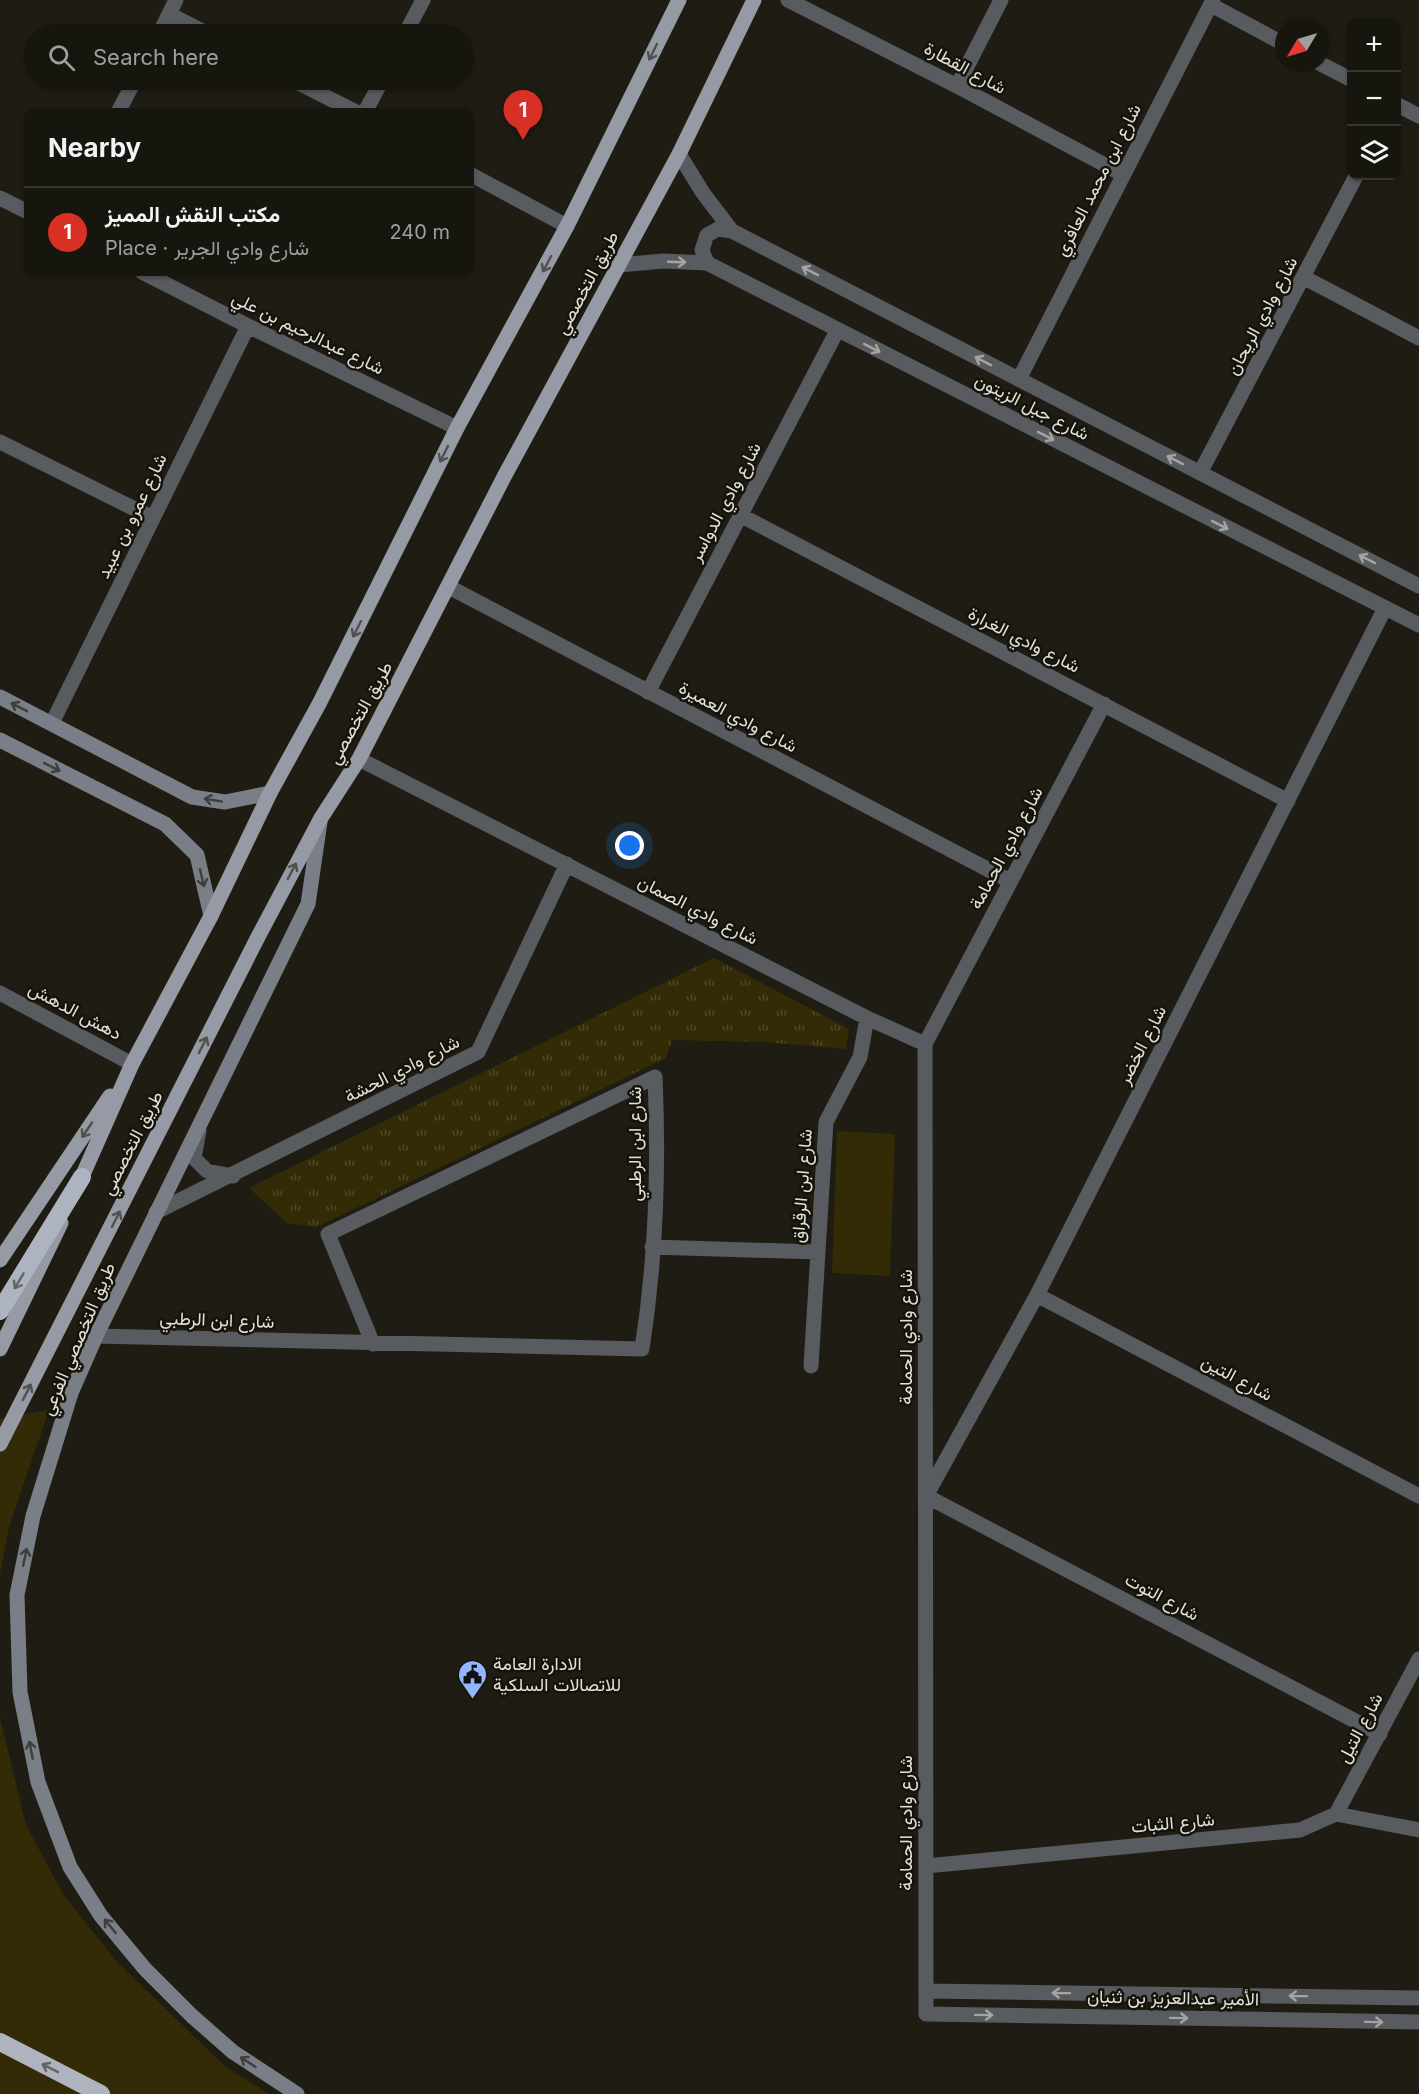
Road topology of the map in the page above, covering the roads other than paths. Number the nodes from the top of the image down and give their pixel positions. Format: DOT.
graph roads {
  1 [pos="176,0"];
  2 [pos="423,0"];
  3 [pos="679,0"];
  4 [pos="754,0"];
  5 [pos="788,0"];
  6 [pos="1001,0"];
  7 [pos="1212,3"];
  8 [pos="169,14"];
  9 [pos="164,24"];
  10 [pos="188,24"];
  11 [pos="410,24"];
  12 [pos="1275,39"];
  13 [pos="1329,68"];
  14 [pos="1347,77"];
  15 [pos="957,86"];
  16 [pos="130,90"];
  17 [pos="313,90"];
  18 [pos="377,90"];
  19 [pos="1401,107"];
  20 [pos="120,108"];
  21 [pos="348,108"];
  22 [pos="367,108"];
  23 [pos="1419,116"];
  24 [pos="679,154"];
  25 [pos="1122,174"];
  26 [pos="474,176"];
  27 [pos="1354,180"];
  28 [pos="0,198"];
  29 [pos="24,210"];
  30 [pos="567,226"];
  31 [pos="732,231"];
  32 [pos="707,263"];
  33 [pos="619,266"];
  34 [pos="150,276"];
  35 [pos="1305,278"];
  36 [pos="248,326"];
  37 [pos="837,331"];
  38 [pos="1419,338"];
  39 [pos="1019,379"];
  40 [pos="457,428"];
  41 [pos="0,442"];
  42 [pos="1200,473"];
  43 [pos="740,515"];
  44 [pos="153,518"];
  45 [pos="1419,586"];
  46 [pos="449,587"];
  47 [pos="1385,608"];
  48 [pos="1419,625"];
  49 [pos="648,692"];
  50 [pos="0,697"];
  51 [pos="1104,704"];
  52 [pos="52,723"];
  53 [pos="0,740"];
  54 [pos="358,759"];
  55 [pos="270,793"];
  56 [pos="1288,801"];
  57 [pos="321,818"];
  58 [pos="567,864"];
  59 [pos="1010,881"];
  60 [pos="211,916"];
  61 [pos="0,993"];
  62 [pos="867,1018"];
  63 [pos="925,1044"];
  64 [pos="132,1064"];
  65 [pos="200,1126"];
  66 [pos="233,1176"];
  67 [pos="82,1177"];
  68 [pos="156,1212"];
  69 [pos="652,1247"];
  70 [pos="817,1252"];
  71 [pos="0,1260"];
  72 [pos="1037,1295"];
  73 [pos="0,1311"];
  74 [pos="96,1336"];
  75 [pos="373,1344"];
  76 [pos="0,1349"];
  77 [pos="811,1366"];
  78 [pos="0,1444"];
  79 [pos="926,1496"];
  80 [pos="1419,1496"];
  81 [pos="1419,1659"];
  82 [pos="1380,1734"];
  83 [pos="1336,1815"];
  84 [pos="1419,1830"];
  85 [pos="926,1866"];
  86 [pos="926,1991"];
  87 [pos="1419,1998"];
  88 [pos="926,2014"];
  89 [pos="1419,2022"];
  90 [pos="0,2042"];
  91 [pos="103,2093"];
  92 [pos="297,2094"];
  1 -- 8 [label="street"];
  2 -- 11 [label="street"];
  3 -- 30 [label="main road, طريق التخصصي, one-way"];
  4 -- 24 [label="main road, طريق التخصصي"];
  5 -- 15 [label="street, شارع القطارة"];
  6 -- 15 [label="street"];
  7 -- 12 [label="street"];
  7 -- 25 [label="street, شارع ابن محمد العافري"];
  8 -- 9 [label="street"];
  8 -- 10 [label="street"];
  13 -- 14 [label="street"];
  15 -- 25 [label="street, شارع القطارة"];
  16 -- 20 [label="street"];
  17 -- 21 [label="street"];
  18 -- 22 [label="street"];
  19 -- 23 [label="street"];
  24 -- 31 [label="street, شارع جبل الزيتون"];
  24 -- 33 [label="main road, طريق التخصصي"];
  25 -- 39 [label="street, شارع ابن محمد العافري"];
  26 -- 30 [label="street"];
  27 -- 35 [label="street, شارع وادي الريحان"];
  28 -- 29 [label="street"];
  30 -- 40 [label="main road, طريق التخصصي, one-way"];
  31 -- 32 [label="street"];
  39 -- 31 [label="street, شارع جبل الزيتون, one-way"];
  33 -- 32 [label="street, شارع جبل الزيتون, one-way"];
  32 -- 37 [label="street, شارع جبل الزيتون"];
  33 -- 46 [label="main road, طريق التخصصي"];
  34 -- 36 [label="street, شارع عبدالرحيم بن علي"];
  35 -- 38 [label="street"];
  35 -- 42 [label="street, شارع وادي الريحان"];
  36 -- 40 [label="street, شارع عبدالرحيم بن علي"];
  36 -- 44 [label="street, شارع عمرو بن عبيد"];
  37 -- 43 [label="street, شارع وادي الدواسر"];
  37 -- 47 [label="street, شارع جبل الزيتون, one-way"];
  42 -- 39 [label="street, شارع جبل الزيتون, one-way"];
  40 -- 55 [label="main road, طريق التخصصي, one-way"];
  41 -- 44 [label="street"];
  45 -- 42 [label="street, شارع جبل الزيتون, one-way"];
  43 -- 49 [label="street, شارع وادي الدواسر"];
  43 -- 51 [label="street, شارع وادي الغرارة"];
  44 -- 52 [label="street, شارع عمرو بن عبيد"];
  46 -- 49 [label="street, شارع وادي العميرة"];
  46 -- 54 [label="main road, طريق التخصصي"];
  47 -- 48 [label="street, شارع جبل الزيتون"];
  47 -- 56 [label="street, شارع الخضر"];
  49 -- 59 [label="street, شارع وادي العميرة"];
  52 -- 50 [label="main road, one-way"];
  51 -- 56 [label="street, شارع وادي الغرارة"];
  51 -- 59 [label="street, شارع وادي الحمامة"];
  55 -- 52 [label="main road, one-way"];
  53 -- 60 [label="main road, one-way"];
  54 -- 57 [label="main road, طريق التخصصي"];
  54 -- 58 [label="street, شارع وادي الصمان"];
  55 -- 60 [label="main road, طريق التخصصي"];
  56 -- 72 [label="street, شارع الخضر"];
  57 -- 65 [label="main road, طريق التخصصي الفرعي"];
  78 -- 57 [label="main road, طريق التخصصي, one-way"];
  58 -- 62 [label="street, شارع وادي الصمان"];
  58 -- 66 [label="street, شارع وادي الحشة"];
  59 -- 63 [label="street, شارع وادي الحمامة"];
  60 -- 64 [label="main road, طريق التخصصي"];
  61 -- 64 [label="street, دهش الدهش"];
  62 -- 63 [label="street, شارع وادي الصمان"];
  62 -- 70 [label="street, شارع ابن الرقراق"];
  63 -- 79 [label="street, شارع وادي الحمامة"];
  64 -- 67 [label="main road, طريق التخصصي"];
  64 -- 71 [label="main road, one-way"];
  65 -- 66 [label="street"];
  65 -- 68 [label="main road, طريق التخصصي الفرعي"];
  66 -- 68 [label="street, شارع وادي الحشة"];
  67 -- 73 [label="highway, one-way"];
  67 -- 76 [label="main road, طريق التخصصي"];
  68 -- 74 [label="main road, طريق التخصصي الفرعي"];
  69 -- 70 [label="street"];
  69 -- 75 [label="street, شارع ابن الرطبي"];
  69 -- 75 [label="street, شارع ابن الرطبي"];
  70 -- 77 [label="street, شارع ابن الرقراق"];
  72 -- 79 [label="street, شارع الخضر"];
  72 -- 80 [label="street, شارع التين"];
  74 -- 75 [label="street, شارع ابن الرطبي"];
  92 -- 74 [label="main road, طريق التخصصي الفرعي, one-way"];
  79 -- 82 [label="street, شارع التوت"];
  79 -- 85 [label="street, شارع وادي الحمامة"];
  81 -- 82 [label="street, شارع التيل"];
  82 -- 83 [label="street, شارع التيل"];
  83 -- 84 [label="street"];
  83 -- 85 [label="street, شارع الثبات"];
  85 -- 86 [label="street, شارع وادي الحمامة"];
  87 -- 86 [label="street, الأمير عبدالعزيز بن ثنيان, one-way"];
  86 -- 88 [label="street, شارع وادي الحمامة"];
  88 -- 89 [label="street, الأمير عبدالعزيز بن ثنيان, one-way"];
  91 -- 90 [label="highway, one-way"];
}
